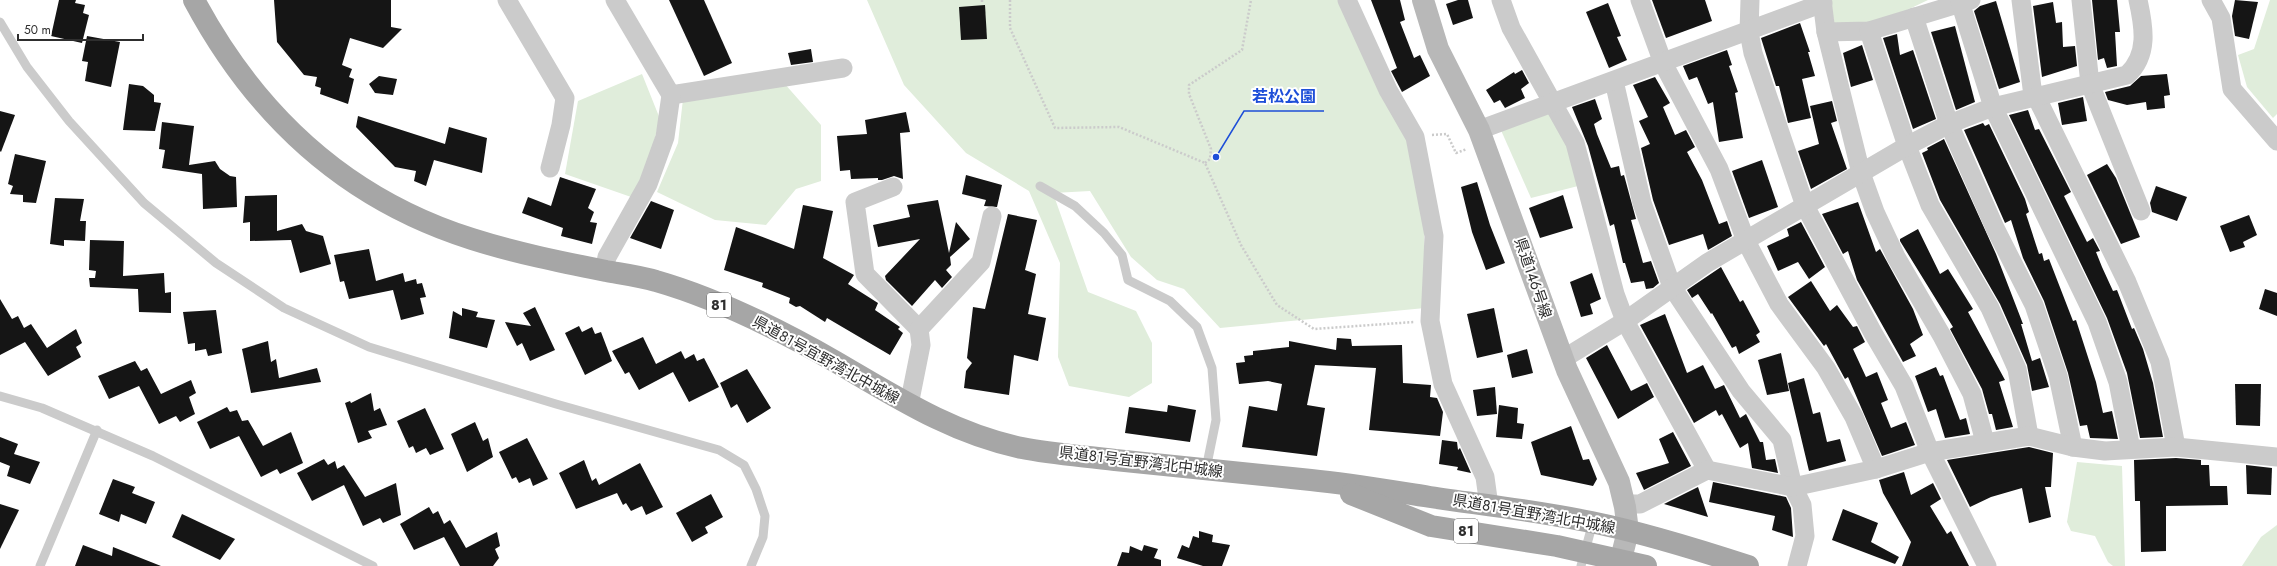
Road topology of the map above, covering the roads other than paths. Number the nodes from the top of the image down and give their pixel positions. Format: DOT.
graph roads {
  1 [pos="194,0"];
  2 [pos="507,0"];
  3 [pos="616,0"];
  4 [pos="1347,0"];
  5 [pos="1423,0"];
  6 [pos="1501,0"];
  7 [pos="1640,0"];
  8 [pos="1750,0"];
  9 [pos="2021,0"];
  10 [pos="2081,0"];
  11 [pos="2138,0"];
  12 [pos="2211,0"];
  13 [pos="1966,1"];
  14 [pos="1822,2"];
  15 [pos="1914,17"];
  16 [pos="0,22"];
  17 [pos="1869,31"];
  18 [pos="1749,32"];
  19 [pos="1826,32"];
  20 [pos="1663,63"];
  21 [pos="843,68"];
  22 [pos="1614,81"];
  23 [pos="2090,84"];
  24 [pos="671,95"];
  25 [pos="2036,95"];
  26 [pos="1553,103"];
  27 [pos="1993,107"];
  28 [pos="1949,124"];
  29 [pos="1479,130"];
  30 [pos="2277,140"];
  31 [pos="1907,146"];
  32 [pos="550,168"];
  33 [pos="1861,174"];
  34 [pos="1040,186"];
  35 [pos="893,187"];
  36 [pos="1805,206"];
  37 [pos="2141,211"];
  38 [pos="992,216"];
  39 [pos="1746,241"];
  40 [pos="604,271"];
  41 [pos="1672,287"];
  42 [pos="1625,321"];
  43 [pos="919,329"];
  44 [pos="1563,359"];
  45 [pos="0,396"];
  46 [pos="909,405"];
  47 [pos="97,430"];
  48 [pos="2030,436"];
  49 [pos="1985,442"];
  50 [pos="2073,447"];
  51 [pos="2176,447"];
  52 [pos="2132,449"];
  53 [pos="1930,452"];
  54 [pos="2277,457"];
  55 [pos="1876,469"];
  56 [pos="1205,470"];
  57 [pos="1707,470"];
  58 [pos="1317,480"];
  59 [pos="1793,487"];
  60 [pos="1624,504"];
  61 [pos="1489,506"];
  62 [pos="1593,522"];
  63 [pos="1628,531"];
  64 [pos="1583,559"];
  65 [pos="1621,559"];
  66 [pos="40,566"];
  67 [pos="372,566"];
  68 [pos="750,566"];
  69 [pos="1646,566"];
  70 [pos="1748,566"];
  71 [pos="1797,566"];
  72 [pos="1987,566"];
  1 -- 40 [label="main road, 県道81号宜野湾北中城線 / 81"];
  2 -- 32 [label="street"];
  3 -- 24 [label="street"];
  4 -- 61 [label="street"];
  5 -- 29 [label="main road, 県道146号線"];
  6 -- 26 [label="street"];
  7 -- 20 [label="street"];
  8 -- 18 [label="street"];
  9 -- 25 [label="street"];
  10 -- 23 [label="street"];
  11 -- 23 [label="street"];
  12 -- 30 [label="street"];
  13 -- 15 [label="street"];
  13 -- 27 [label="street"];
  14 -- 18 [label="street"];
  14 -- 19 [label="street"];
  15 -- 17 [label="street"];
  15 -- 28 [label="street"];
  16 -- 68 [label="lane"];
  17 -- 19 [label="street"];
  17 -- 31 [label="street"];
  18 -- 20 [label="street"];
  18 -- 36 [label="street"];
  19 -- 33 [label="street"];
  20 -- 22 [label="street"];
  20 -- 39 [label="street"];
  21 -- 24 [label="street"];
  22 -- 26 [label="street"];
  22 -- 41 [label="street"];
  23 -- 25 [label="street"];
  23 -- 37 [label="street"];
  24 -- 40 [label="street"];
  25 -- 27 [label="street"];
  25 -- 51 [label="street"];
  26 -- 29 [label="street"];
  26 -- 42 [label="street"];
  27 -- 28 [label="street"];
  27 -- 52 [label="street"];
  28 -- 31 [label="street"];
  28 -- 50 [label="street"];
  29 -- 44 [label="main road, 県道146号線"];
  31 -- 33 [label="street"];
  31 -- 48 [label="street"];
  33 -- 36 [label="street"];
  33 -- 49 [label="street"];
  34 -- 56 [label="lane"];
  35 -- 43 [label="street"];
  36 -- 39 [label="street"];
  36 -- 53 [label="street"];
  38 -- 43 [label="street"];
  39 -- 41 [label="street"];
  39 -- 55 [label="street"];
  40 -- 46 [label="main road, 県道81号宜野湾北中城線 / 81"];
  41 -- 42 [label="street"];
  41 -- 59 [label="street"];
  42 -- 44 [label="street"];
  42 -- 57 [label="street"];
  43 -- 46 [label="street"];
  44 -- 60 [label="main road, 県道146号線"];
  45 -- 47 [label="lane"];
  46 -- 56 [label="main road, 県道81号宜野湾北中城線 / 81"];
  47 -- 66 [label="lane"];
  47 -- 67 [label="lane"];
  48 -- 49 [label="street"];
  48 -- 50 [label="street"];
  49 -- 53 [label="street"];
  50 -- 52 [label="street"];
  51 -- 52 [label="street"];
  51 -- 54 [label="street"];
  53 -- 55 [label="street"];
  53 -- 72 [label="street"];
  55 -- 59 [label="street"];
  56 -- 58 [label="main road, 県道81号宜野湾北中城線 / 81"];
  57 -- 59 [label="street"];
  57 -- 60 [label="street"];
  58 -- 61 [label="main road, 県道81号宜野湾北中城線 / 81"];
  58 -- 64 [label="main road, 県道81号宜野湾北中城線 / 81"];
  59 -- 71 [label="street"];
  60 -- 63 [label="main road, 県道146号線"];
  61 -- 62 [label="main road, 県道81号宜野湾北中城線 / 81"];
  62 -- 63 [label="main road, 県道81号宜野湾北中城線 / 81"];
  62 -- 64 [label="lane"];
  63 -- 65 [label="main road, 県道146号線"];
  63 -- 70 [label="main road, 県道81号宜野湾北中城線 / 81"];
  64 -- 65 [label="main road, 県道81号宜野湾北中城線 / 81"];
  65 -- 69 [label="main road, 県道81号宜野湾北中城線 / 81"];
}
